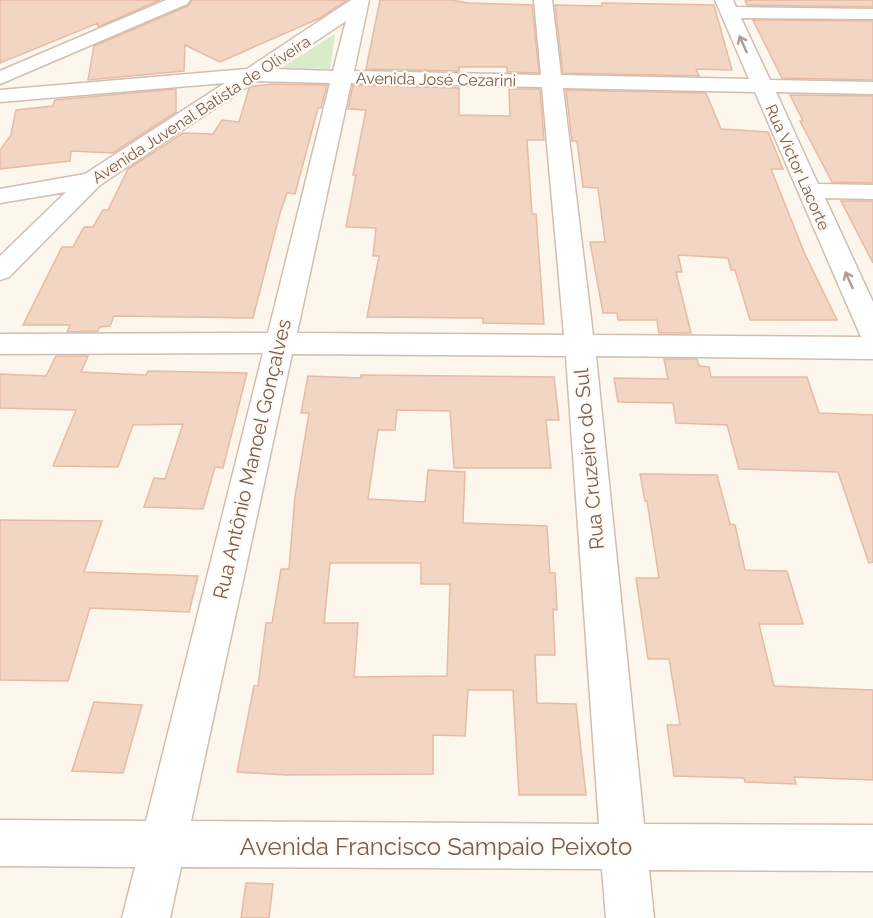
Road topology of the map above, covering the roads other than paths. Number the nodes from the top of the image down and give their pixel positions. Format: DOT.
graph roads {
  1 [pos="181,0"];
  2 [pos="543,0"];
  3 [pos="359,3"];
  4 [pos="726,6"];
  5 [pos="873,14"];
  6 [pos="250,75"];
  7 [pos="341,76"];
  8 [pos="0,78"];
  9 [pos="552,82"];
  10 [pos="761,85"];
  11 [pos="873,87"];
  12 [pos="0,96"];
  13 [pos="92,180"];
  14 [pos="810,191"];
  15 [pos="873,192"];
  16 [pos="0,195"];
  17 [pos="0,271"];
  18 [pos="873,333"];
  19 [pos="278,343"];
  20 [pos="0,344"];
  21 [pos="580,346"];
  22 [pos="873,348"];
  23 [pos="0,843"];
  24 [pos="162,845"];
  25 [pos="623,848"];
  26 [pos="873,848"];
  27 [pos="146,918"];
  28 [pos="630,918"];
  1 -- 8 [label="street"];
  2 -- 9 [label="street, Rua Cruzeiro do Sul"];
  3 -- 6 [label="street, Avenida Juvenal Batista de Oliveira"];
  3 -- 7 [label="street, Rua Antônio Manoel Gonçalves"];
  4 -- 5 [label="street"];
  10 -- 4 [label="street, Rua Victor Lacorte, one-way"];
  6 -- 7 [label="street, Avenida José Cezarini"];
  6 -- 12 [label="street, Avenida José Cezarini"];
  6 -- 13 [label="street, Avenida Juvenal Batista de Oliveira"];
  7 -- 9 [label="street, Avenida José Cezarini"];
  7 -- 19 [label="street, Rua Antônio Manoel Gonçalves"];
  9 -- 10 [label="street, Avenida José Cezarini"];
  9 -- 21 [label="street, Rua Cruzeiro do Sul"];
  10 -- 11 [label="street, Avenida José Cezarini"];
  10 -- 14 [label="street, Rua Victor Lacorte"];
  13 -- 16 [label="street"];
  13 -- 17 [label="street, Avenida Juvenal Batista de Oliveira"];
  14 -- 15 [label="street"];
  18 -- 14 [label="street, Rua Victor Lacorte, one-way"];
  19 -- 20 [label="street"];
  19 -- 21 [label="street"];
  19 -- 24 [label="street, Rua Antônio Manoel Gonçalves"];
  21 -- 22 [label="street"];
  21 -- 25 [label="street, Rua Cruzeiro do Sul"];
  23 -- 24 [label="street, Avenida Francisco Sampaio Peixoto"];
  24 -- 25 [label="street, Avenida Francisco Sampaio Peixoto"];
  24 -- 27 [label="street, Rua Antônio Manoel Gonçalves"];
  25 -- 26 [label="street, Avenida Francisco Sampaio Peixoto"];
  25 -- 28 [label="street, Rua Cruzeiro do Sul"];
}
